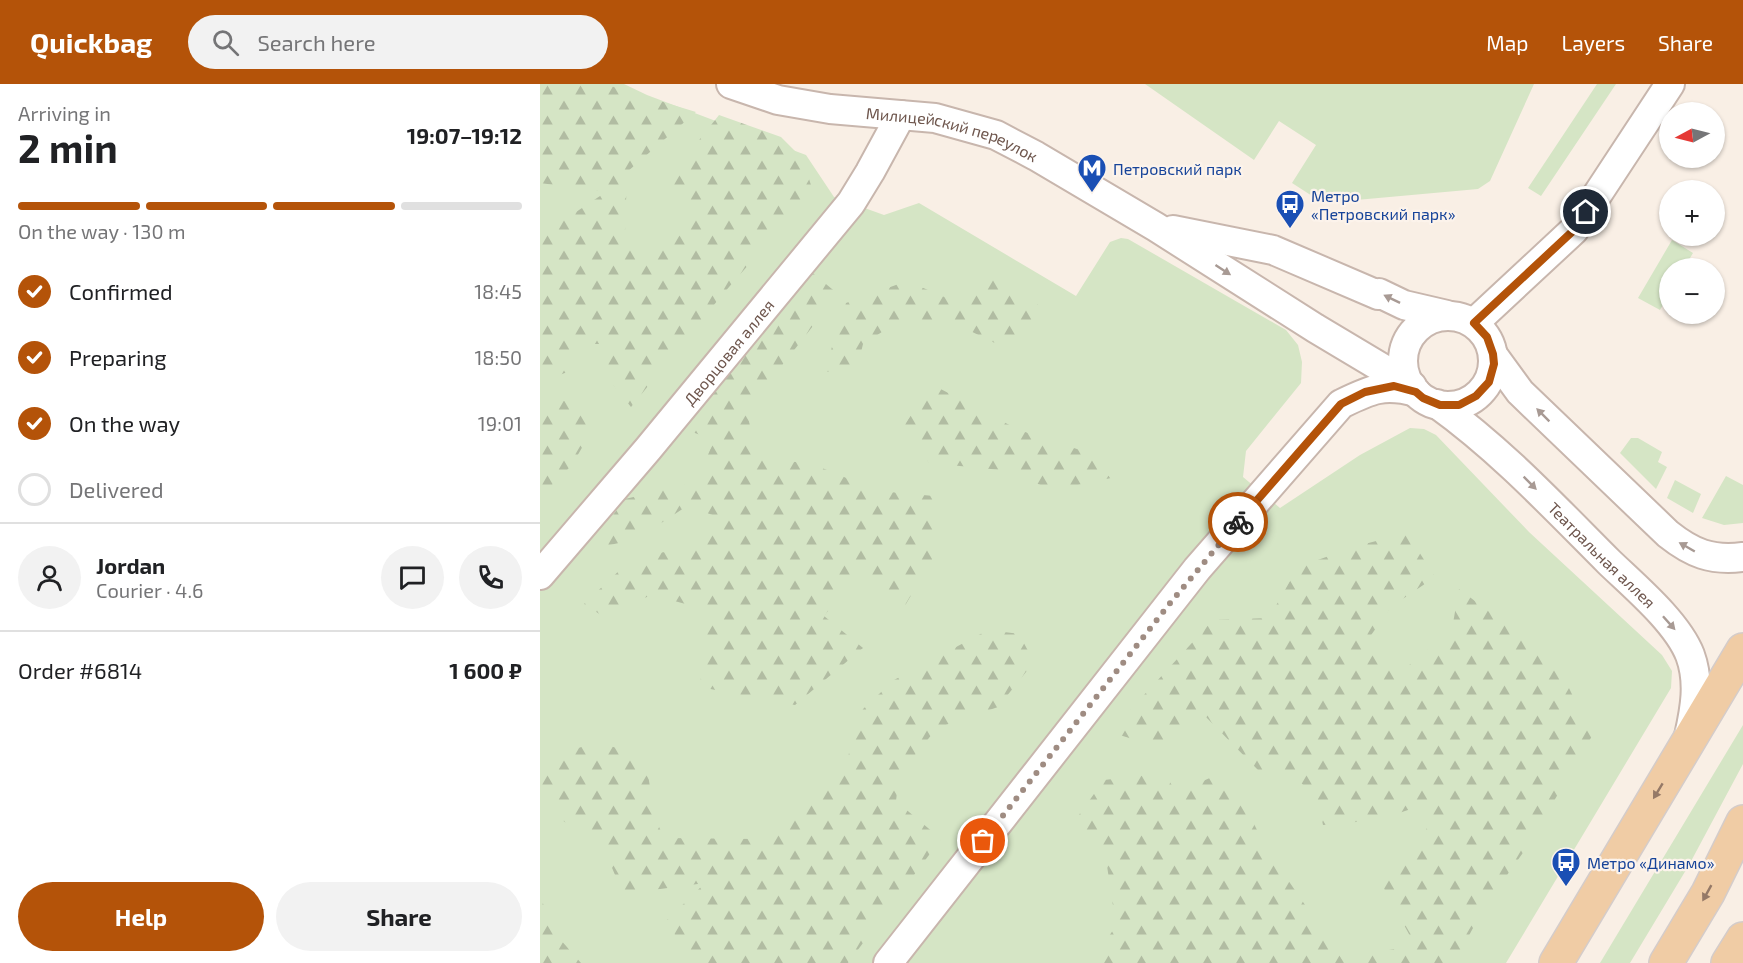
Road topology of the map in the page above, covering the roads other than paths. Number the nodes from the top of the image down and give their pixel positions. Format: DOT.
graph roads {
  1 [pos="731,84"];
  2 [pos="1670,84"];
  3 [pos="901,115"];
  4 [pos="1156,227"];
  5 [pos="1461,319"];
  6 [pos="1493,354"];
  7 [pos="1421,394"];
  8 [pos="1743,557"];
  9 [pos="540,575"];
  10 [pos="1743,650"];
  11 [pos="1689,741"];
  12 [pos="1743,822"];
  13 [pos="1743,939"];
  14 [pos="888,963"];
  15 [pos="1556,963"];
  16 [pos="1666,963"];
  17 [pos="1728,963"];
  1 -- 3 [label="street, Милицейский переулок"];
  2 -- 5 [label="street"];
  3 -- 4 [label="street, Милицейский переулок"];
  3 -- 9 [label="street, Дворцовая аллея"];
  5 -- 4 [label="street, Милицейский переулок, one-way"];
  4 -- 7 [label="street, Милицейский переулок, one-way"];
  5 -- 6 [label="street"];
  5 -- 7 [label="street"];
  6 -- 7 [label="street"];
  8 -- 6 [label="street, one-way"];
  7 -- 11 [label="street, Театральная аллея, one-way"];
  7 -- 14 [label="street"];
  10 -- 11 [label="main road"];
  11 -- 15 [label="main road, one-way"];
  12 -- 16 [label="main road, one-way"];
  13 -- 17 [label="main road"];
}
